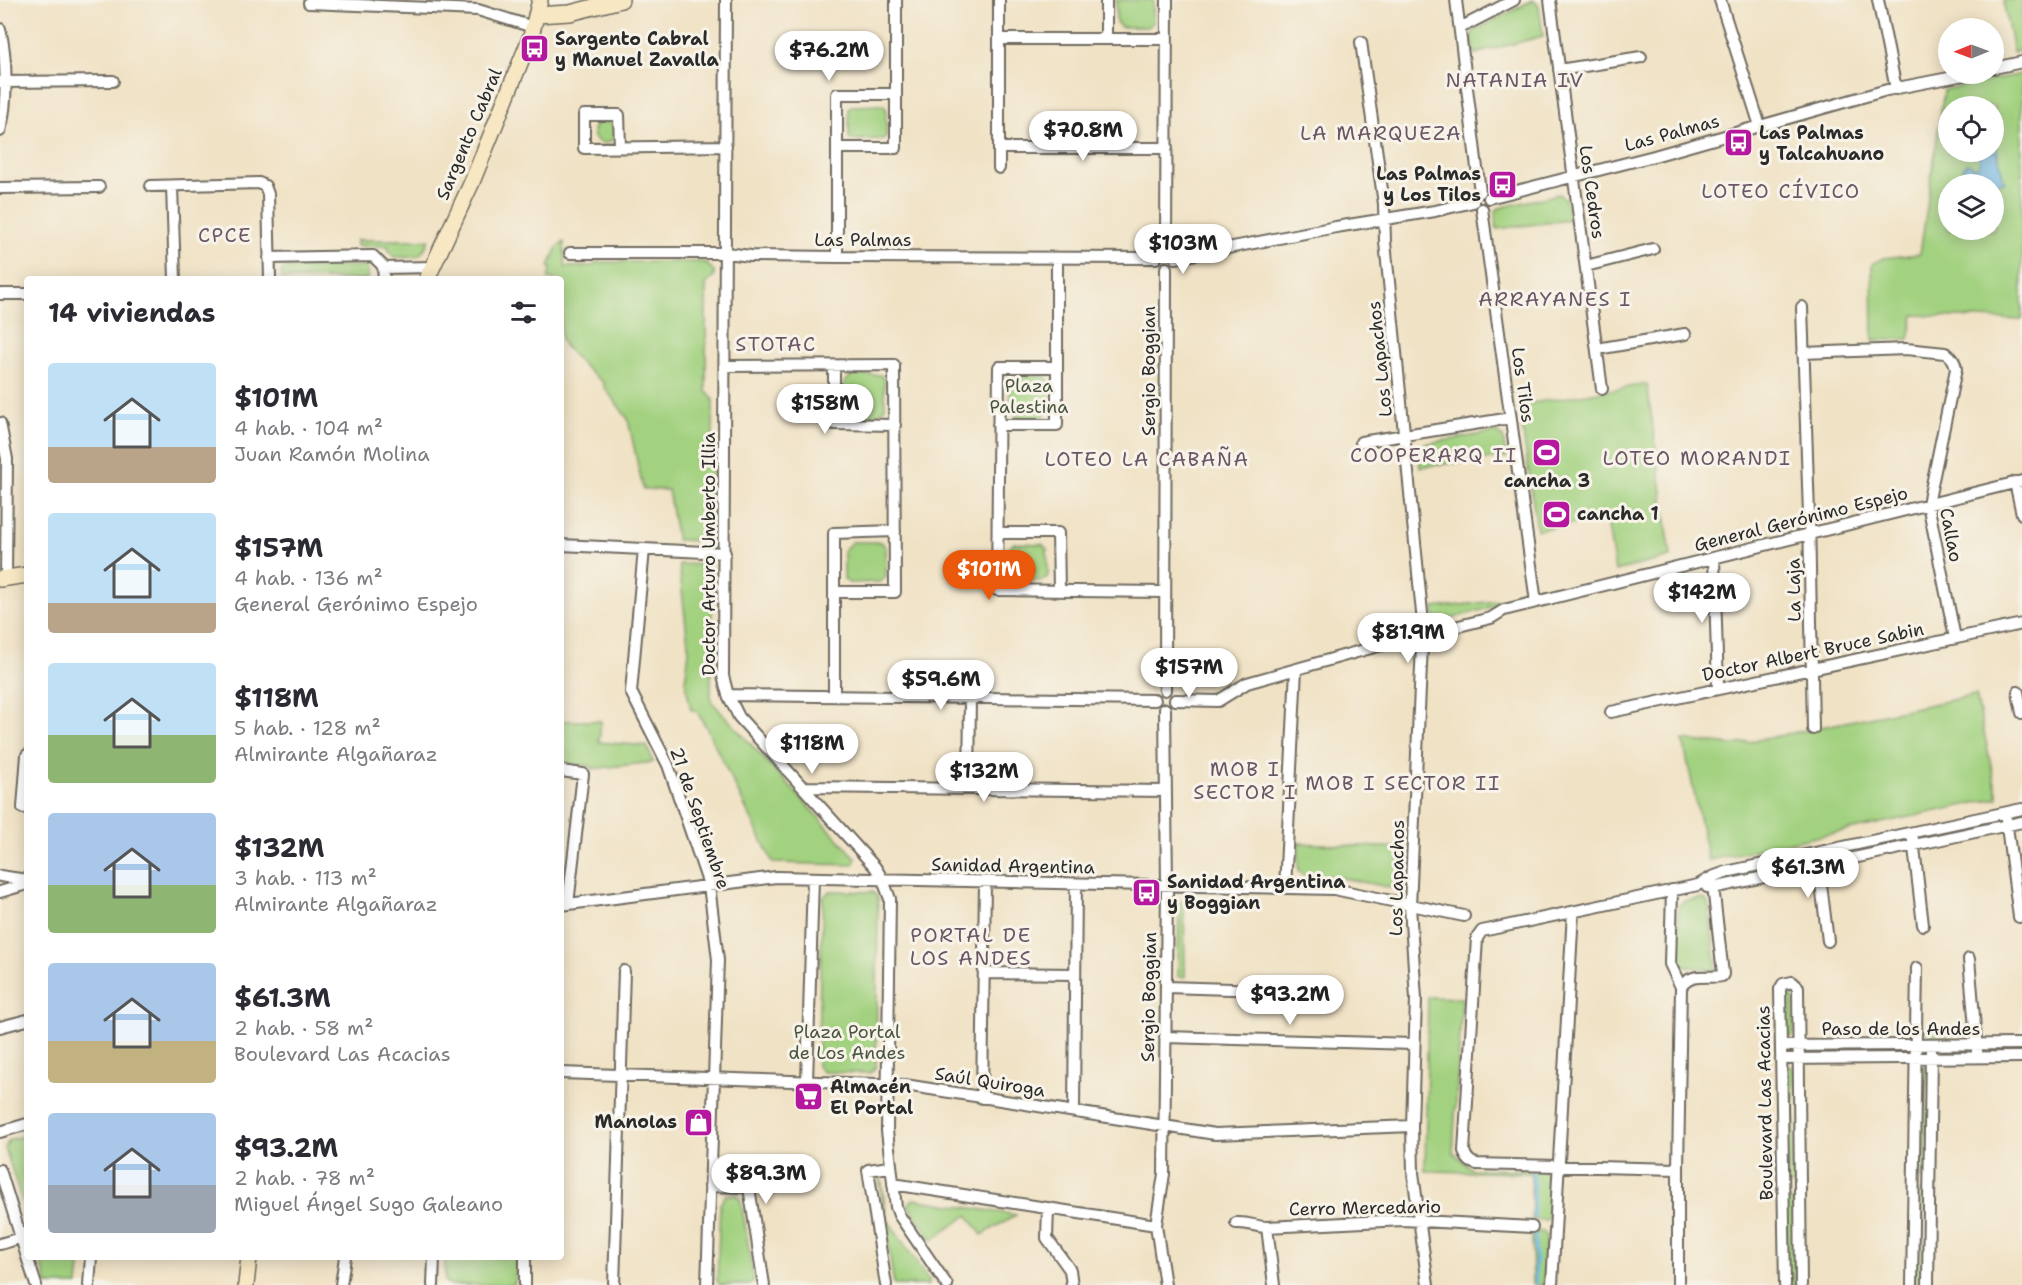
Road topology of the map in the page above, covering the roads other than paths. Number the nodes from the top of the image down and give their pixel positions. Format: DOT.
graph roads {
  1 [pos="621,0"];
  2 [pos="726,0"];
  3 [pos="896,0"];
  4 [pos="999,0"];
  5 [pos="1106,0"];
  6 [pos="1167,0"];
  7 [pos="1456,0"];
  8 [pos="1514,0"];
  9 [pos="1550,0"];
  10 [pos="1720,0"];
  11 [pos="1878,0"];
  12 [pos="309,3"];
  13 [pos="536,14"];
  14 [pos="1460,28"];
  15 [pos="0,29"];
  16 [pos="999,39"];
  17 [pos="1106,39"];
  18 [pos="1167,39"];
  19 [pos="1361,42"];
  20 [pos="1641,57"];
  21 [pos="2022,62"];
  22 [pos="2004,66"];
  23 [pos="1559,70"];
  24 [pos="1938,80"];
  25 [pos="113,81"];
  26 [pos="2,82"];
  27 [pos="1896,89"];
  28 [pos="896,94"];
  29 [pos="1760,126"];
  30 [pos="0,131"];
  31 [pos="726,146"];
  32 [pos="620,147"];
  33 [pos="837,148"];
  34 [pos="999,148"];
  35 [pos="1167,148"];
  36 [pos="999,168"];
  37 [pos="1574,176"];
  38 [pos="151,186"];
  39 [pos="172,186"];
  40 [pos="99,187"];
  41 [pos="0,188"];
  42 [pos="1485,195"];
  43 [pos="1478,205"];
  44 [pos="1385,219"];
  45 [pos="1166,248"];
  46 [pos="1653,249"];
  47 [pos="570,253"];
  48 [pos="726,253"];
  49 [pos="837,257"];
  50 [pos="269,258"];
  51 [pos="1057,258"];
  52 [pos="1156,258"];
  53 [pos="1176,258"];
  54 [pos="1586,266"];
  55 [pos="1166,268"];
  56 [pos="384,273"];
  57 [pos="430,273"];
  58 [pos="175,276"];
  59 [pos="270,276"];
  60 [pos="0,294"];
  61 [pos="24,294"];
  62 [pos="1802,307"];
  63 [pos="1685,334"];
  64 [pos="1597,349"];
  65 [pos="1803,353"];
  66 [pos="726,366"];
  67 [pos="834,366"];
  68 [pos="1057,367"];
  69 [pos="1602,389"];
  70 [pos="1511,418"];
  71 [pos="0,423"];
  72 [pos="895,424"];
  73 [pos="998,425"];
  74 [pos="1404,435"];
  75 [pos="1361,442"];
  76 [pos="3,482"];
  77 [pos="2019,482"];
  78 [pos="1928,504"];
  79 [pos="2022,514"];
  80 [pos="895,531"];
  81 [pos="998,533"];
  82 [pos="1810,535"];
  83 [pos="564,545"];
  84 [pos="644,549"];
  85 [pos="725,553"];
  86 [pos="1714,558"];
  87 [pos="24,576"];
  88 [pos="3,579"];
  89 [pos="1059,590"];
  90 [pos="834,592"];
  91 [pos="1165,592"];
  92 [pos="1536,602"];
  93 [pos="2022,624"];
  94 [pos="1423,635"];
  95 [pos="1955,638"];
  96 [pos="1296,669"];
  97 [pos="1812,669"];
  98 [pos="1718,689"];
  99 [pos="1165,690"];
  100 [pos="2018,692"];
  101 [pos="728,695"];
  102 [pos="834,696"];
  103 [pos="970,697"];
  104 [pos="1155,700"];
  105 [pos="1175,700"];
  106 [pos="1165,709"];
  107 [pos="2022,711"];
  108 [pos="1611,712"];
  109 [pos="1813,729"];
  110 [pos="564,771"];
  111 [pos="803,786"];
  112 [pos="969,789"];
  113 [pos="1166,791"];
  114 [pos="24,795"];
  115 [pos="23,808"];
  116 [pos="2022,809"];
  117 [pos="2005,812"];
  118 [pos="2022,822"];
  119 [pos="2007,825"];
  120 [pos="1912,834"];
  121 [pos="1913,846"];
  122 [pos="1817,853"];
  123 [pos="1819,866"];
  124 [pos="0,876"];
  125 [pos="813,878"];
  126 [pos="883,880"];
  127 [pos="24,881"];
  128 [pos="1712,882"];
  129 [pos="24,883"];
  130 [pos="985,883"];
  131 [pos="1076,884"];
  132 [pos="709,885"];
  133 [pos="1167,885"];
  134 [pos="1285,888"];
  135 [pos="1672,890"];
  136 [pos="0,892"];
  137 [pos="565,905"];
  138 [pos="1410,906"];
  139 [pos="1573,912"];
  140 [pos="1464,916"];
  141 [pos="2019,917"];
  142 [pos="1923,925"];
  143 [pos="1828,941"];
  144 [pos="1969,959"];
  145 [pos="1917,968"];
  146 [pos="624,971"];
  147 [pos="984,973"];
  148 [pos="1075,974"];
  149 [pos="1166,987"];
  150 [pos="1681,987"];
  151 [pos="1295,991"];
  152 [pos="24,1021"];
  153 [pos="0,1027"];
  154 [pos="1165,1037"];
  155 [pos="1414,1044"];
  156 [pos="2022,1044"];
  157 [pos="1915,1045"];
  158 [pos="1931,1045"];
  159 [pos="1977,1045"];
  160 [pos="1781,1046"];
  161 [pos="1799,1046"];
  162 [pos="1916,1057"];
  163 [pos="1932,1057"];
  164 [pos="1978,1057"];
  165 [pos="2022,1057"];
  166 [pos="1781,1059"];
  167 [pos="1799,1059"];
  168 [pos="564,1073"];
  169 [pos="620,1075"];
  170 [pos="714,1079"];
  171 [pos="807,1082"];
  172 [pos="887,1085"];
  173 [pos="982,1098"];
  174 [pos="1074,1112"];
  175 [pos="24,1125"];
  176 [pos="1164,1126"];
  177 [pos="1412,1126"];
  178 [pos="0,1132"];
  179 [pos="890,1167"];
  180 [pos="1559,1167"];
  181 [pos="1678,1169"];
  182 [pos="0,1170"];
  183 [pos="893,1184"];
  184 [pos="710,1186"];
  185 [pos="1930,1187"];
  186 [pos="1914,1188"];
  187 [pos="1800,1192"];
  188 [pos="1783,1193"];
  189 [pos="1048,1208"];
  190 [pos="1419,1221"];
  191 [pos="1236,1224"];
  192 [pos="1156,1225"];
  193 [pos="1267,1227"];
  194 [pos="1532,1227"];
  195 [pos="24,1237"];
  196 [pos="0,1244"];
  197 [pos="28,1260"];
  198 [pos="92,1260"];
  199 [pos="249,1260"];
  200 [pos="345,1260"];
  201 [pos="434,1260"];
  202 [pos="525,1260"];
  203 [pos="36,1285"];
  204 [pos="89,1285"];
  205 [pos="246,1285"];
  206 [pos="341,1285"];
  207 [pos="434,1285"];
  208 [pos="525,1285"];
  209 [pos="614,1285"];
  210 [pos="707,1285"];
  211 [pos="764,1285"];
  212 [pos="886,1285"];
  213 [pos="947,1285"];
  214 [pos="1072,1285"];
  215 [pos="1166,1285"];
  216 [pos="1274,1285"];
  217 [pos="1428,1285"];
  218 [pos="1552,1285"];
  219 [pos="1678,1285"];
  220 [pos="1785,1285"];
  221 [pos="1801,1285"];
  222 [pos="1912,1285"];
  223 [pos="1928,1285"];
  1 -- 13 [label="main road"];
  2 -- 31 [label="street, Doctor Arturo Umberto Illia"];
  3 -- 28 [label="street"];
  4 -- 16 [label="street"];
  5 -- 17 [label="street"];
  6 -- 18 [label="street"];
  7 -- 14 [label="street"];
  8 -- 14 [label="street"];
  9 -- 23 [label="street, Los Cedros"];
  10 -- 29 [label="street"];
  11 -- 27 [label="street"];
  12 -- 13 [label="street"];
  13 -- 57 [label="main road, Sargento Cabral"];
  14 -- 42 [label="street"];
  15 -- 26 [label="street"];
  16 -- 17 [label="street"];
  16 -- 34 [label="street"];
  17 -- 18 [label="street"];
  18 -- 35 [label="street"];
  19 -- 44 [label="street, Los Lapachos"];
  20 -- 23 [label="street"];
  21 -- 22 [label="street"];
  23 -- 37 [label="street, Los Cedros"];
  24 -- 27 [label="street, Las Palmas"];
  25 -- 26 [label="street"];
  26 -- 30 [label="street"];
  27 -- 29 [label="street, Las Palmas"];
  28 -- 33 [label="street"];
  28 -- 33 [label="street"];
  29 -- 37 [label="street, Las Palmas"];
  31 -- 32 [label="street"];
  31 -- 48 [label="street, Doctor Arturo Umberto Illia"];
  32 -- 32 [label="street"];
  33 -- 49 [label="street"];
  34 -- 35 [label="street"];
  34 -- 36 [label="street"];
  35 -- 45 [label="street"];
  37 -- 42 [label="street, Las Palmas"];
  37 -- 54 [label="street, Los Cedros"];
  38 -- 39 [label="street"];
  39 -- 50 [label="street"];
  39 -- 58 [label="street"];
  40 -- 41 [label="street"];
  42 -- 43 [label="street"];
  43 -- 44 [label="street"];
  43 -- 70 [label="street, Los Tilos"];
  44 -- 53 [label="street"];
  44 -- 74 [label="street, Los Lapachos"];
  45 -- 52 [label="street"];
  45 -- 53 [label="street"];
  46 -- 54 [label="street"];
  47 -- 48 [label="street, Las Palmas"];
  48 -- 49 [label="street, Las Palmas"];
  48 -- 66 [label="street, Doctor Arturo Umberto Illia"];
  49 -- 51 [label="street, Las Palmas"];
  50 -- 56 [label="street"];
  50 -- 59 [label="street"];
  51 -- 52 [label="street, Las Palmas"];
  51 -- 68 [label="street"];
  52 -- 55 [label="street"];
  53 -- 55 [label="street"];
  54 -- 64 [label="street, Los Cedros"];
  55 -- 91 [label="street, Sergio Boggian"];
  56 -- 57 [label="street"];
  60 -- 61 [label="street"];
  62 -- 65 [label="street, La Laja"];
  63 -- 64 [label="street"];
  64 -- 69 [label="street, Los Cedros"];
  65 -- 78 [label="street, Callao"];
  65 -- 82 [label="street, La Laja"];
  66 -- 67 [label="street"];
  66 -- 85 [label="street, Doctor Arturo Umberto Illia"];
  67 -- 72 [label="street"];
  67 -- 72 [label="street"];
  68 -- 73 [label="street"];
  68 -- 73 [label="street"];
  70 -- 74 [label="street"];
  70 -- 92 [label="street, Los Tilos"];
  71 -- 76 [label="street"];
  72 -- 80 [label="street"];
  73 -- 81 [label="street"];
  74 -- 75 [label="street"];
  74 -- 94 [label="street, Los Lapachos"];
  76 -- 88 [label="street"];
  77 -- 78 [label="street, General Gerónimo Espejo"];
  77 -- 79 [label="street"];
  78 -- 82 [label="street, General Gerónimo Espejo"];
  78 -- 95 [label="street, Callao"];
  80 -- 90 [label="street"];
  80 -- 90 [label="street"];
  81 -- 89 [label="street"];
  81 -- 89 [label="street"];
  82 -- 86 [label="street, General Gerónimo Espejo"];
  82 -- 97 [label="street, La Laja"];
  83 -- 84 [label="street"];
  84 -- 85 [label="street"];
  84 -- 132 [label="street, 21 de Septiembre"];
  85 -- 101 [label="street, Doctor Arturo Umberto Illia"];
  86 -- 92 [label="street, General Gerónimo Espejo"];
  86 -- 98 [label="street"];
  87 -- 88 [label="main road"];
  89 -- 91 [label="street"];
  90 -- 102 [label="street"];
  91 -- 99 [label="street, Sergio Boggian"];
  92 -- 94 [label="street, General Gerónimo Espejo"];
  93 -- 95 [label="street, Doctor Albert Bruce Sabin"];
  94 -- 96 [label="street, General Gerónimo Espejo"];
  94 -- 138 [label="street, Los Lapachos"];
  95 -- 97 [label="street, Doctor Albert Bruce Sabin"];
  96 -- 105 [label="street, General Gerónimo Espejo"];
  96 -- 134 [label="street"];
  97 -- 98 [label="street, Doctor Albert Bruce Sabin"];
  97 -- 109 [label="street, La Laja"];
  98 -- 108 [label="street, Doctor Albert Bruce Sabin"];
  99 -- 104 [label="street"];
  99 -- 105 [label="street"];
  100 -- 107 [label="street"];
  101 -- 102 [label="street"];
  101 -- 111 [label="street, Doctor Arturo Umberto Illia"];
  102 -- 103 [label="street"];
  103 -- 104 [label="street"];
  103 -- 112 [label="street"];
  104 -- 106 [label="street"];
  105 -- 106 [label="street"];
  106 -- 113 [label="street, Sergio Boggian"];
  110 -- 137 [label="street"];
  111 -- 112 [label="street"];
  111 -- 126 [label="street, Doctor Arturo Umberto Illia"];
  112 -- 113 [label="street"];
  113 -- 133 [label="street, Sergio Boggian"];
  114 -- 115 [label="street"];
  116 -- 117 [label="street"];
  117 -- 119 [label="street"];
  117 -- 120 [label="street"];
  118 -- 119 [label="street"];
  119 -- 121 [label="street"];
  119 -- 141 [label="street"];
  120 -- 121 [label="street"];
  120 -- 122 [label="street"];
  121 -- 123 [label="street"];
  121 -- 142 [label="street"];
  122 -- 123 [label="street"];
  122 -- 128 [label="street"];
  123 -- 128 [label="street"];
  123 -- 143 [label="street"];
  124 -- 127 [label="street"];
  125 -- 126 [label="street, Sanidad Argentina"];
  125 -- 132 [label="street, Sanidad Argentina"];
  125 -- 171 [label="street"];
  126 -- 130 [label="street, Sanidad Argentina"];
  126 -- 172 [label="street, Doctor Arturo Umberto Illia"];
  128 -- 135 [label="street"];
  128 -- 150 [label="street"];
  129 -- 136 [label="street"];
  130 -- 131 [label="street, Sanidad Argentina"];
  130 -- 147 [label="street"];
  131 -- 133 [label="street, Sanidad Argentina"];
  131 -- 148 [label="street"];
  132 -- 137 [label="street, Sanidad Argentina"];
  132 -- 170 [label="street, 21 de Septiembre"];
  133 -- 134 [label="street, Sanidad Argentina"];
  133 -- 149 [label="street, Sergio Boggian"];
  134 -- 138 [label="street, Sanidad Argentina"];
  135 -- 139 [label="street"];
  135 -- 150 [label="street"];
  138 -- 140 [label="street, Sanidad Argentina"];
  138 -- 155 [label="street, Los Lapachos"];
  139 -- 180 [label="street"];
  139 -- 180 [label="street"];
  144 -- 159 [label="street"];
  145 -- 157 [label="street"];
  146 -- 169 [label="street"];
  147 -- 148 [label="street"];
  147 -- 173 [label="street"];
  148 -- 174 [label="street"];
  149 -- 151 [label="street"];
  149 -- 154 [label="street, Sergio Boggian"];
  150 -- 181 [label="street"];
  152 -- 153 [label="street"];
  154 -- 155 [label="street"];
  154 -- 176 [label="street, Sergio Boggian"];
  155 -- 177 [label="street, Los Lapachos"];
  156 -- 159 [label="street, Paso de los Andes"];
  157 -- 158 [label="street, Paso de los Andes"];
  157 -- 161 [label="street, Paso de los Andes"];
  157 -- 162 [label="street"];
  158 -- 159 [label="street, Paso de los Andes"];
  158 -- 163 [label="street"];
  159 -- 164 [label="street"];
  160 -- 161 [label="street, Paso de los Andes"];
  160 -- 161 [label="street, Boulevard Las Acacias"];
  160 -- 166 [label="street, Boulevard Las Acacias"];
  161 -- 167 [label="street, Boulevard Las Acacias"];
  162 -- 163 [label="street, Paso de los Andes"];
  162 -- 167 [label="street, Paso de los Andes"];
  162 -- 186 [label="street"];
  163 -- 164 [label="street, Paso de los Andes"];
  163 -- 185 [label="street"];
  164 -- 165 [label="street, Paso de los Andes"];
  166 -- 167 [label="street, Paso de los Andes"];
  166 -- 188 [label="street, Boulevard Las Acacias"];
  167 -- 187 [label="street, Boulevard Las Acacias"];
  168 -- 169 [label="street, Saúl Quiroga"];
  169 -- 170 [label="street, Saúl Quiroga"];
  169 -- 209 [label="street"];
  170 -- 171 [label="street, Saúl Quiroga"];
  170 -- 184 [label="street, 21 de Septiembre"];
  171 -- 172 [label="street, Saúl Quiroga"];
  172 -- 173 [label="street, Saúl Quiroga"];
  172 -- 179 [label="street, Doctor Arturo Umberto Illia"];
  173 -- 174 [label="street, Saúl Quiroga"];
  174 -- 176 [label="street, Saúl Quiroga"];
  175 -- 178 [label="street"];
  176 -- 177 [label="street, Saúl Quiroga"];
  176 -- 192 [label="street, Sergio Boggian"];
  177 -- 190 [label="street, Los Lapachos"];
  179 -- 183 [label="street, Doctor Arturo Umberto Illia"];
  179 -- 212 [label="street"];
  180 -- 181 [label="street"];
  180 -- 218 [label="street"];
  181 -- 219 [label="street"];
  182 -- 195 [label="street"];
  183 -- 189 [label="street"];
  183 -- 213 [label="street, Doctor Arturo Umberto Illia"];
  184 -- 210 [label="street, 21 de Septiembre"];
  184 -- 211 [label="street"];
  185 -- 186 [label="street"];
  185 -- 223 [label="street"];
  186 -- 222 [label="street"];
  187 -- 188 [label="street"];
  187 -- 221 [label="street, Boulevard Las Acacias"];
  188 -- 220 [label="street, Boulevard Las Acacias"];
  189 -- 192 [label="street"];
  189 -- 214 [label="street"];
  190 -- 193 [label="street, Cerro Mercedario"];
  190 -- 194 [label="street, Cerro Mercedario"];
  190 -- 217 [label="street, Los Lapachos"];
  191 -- 193 [label="street, Cerro Mercedario"];
  192 -- 215 [label="street, Sergio Boggian"];
  193 -- 216 [label="street"];
  195 -- 196 [label="street"];
  197 -- 203 [label="street"];
  198 -- 204 [label="street"];
  199 -- 205 [label="main road"];
  200 -- 206 [label="street"];
  201 -- 207 [label="street"];
  202 -- 208 [label="street"];
}
